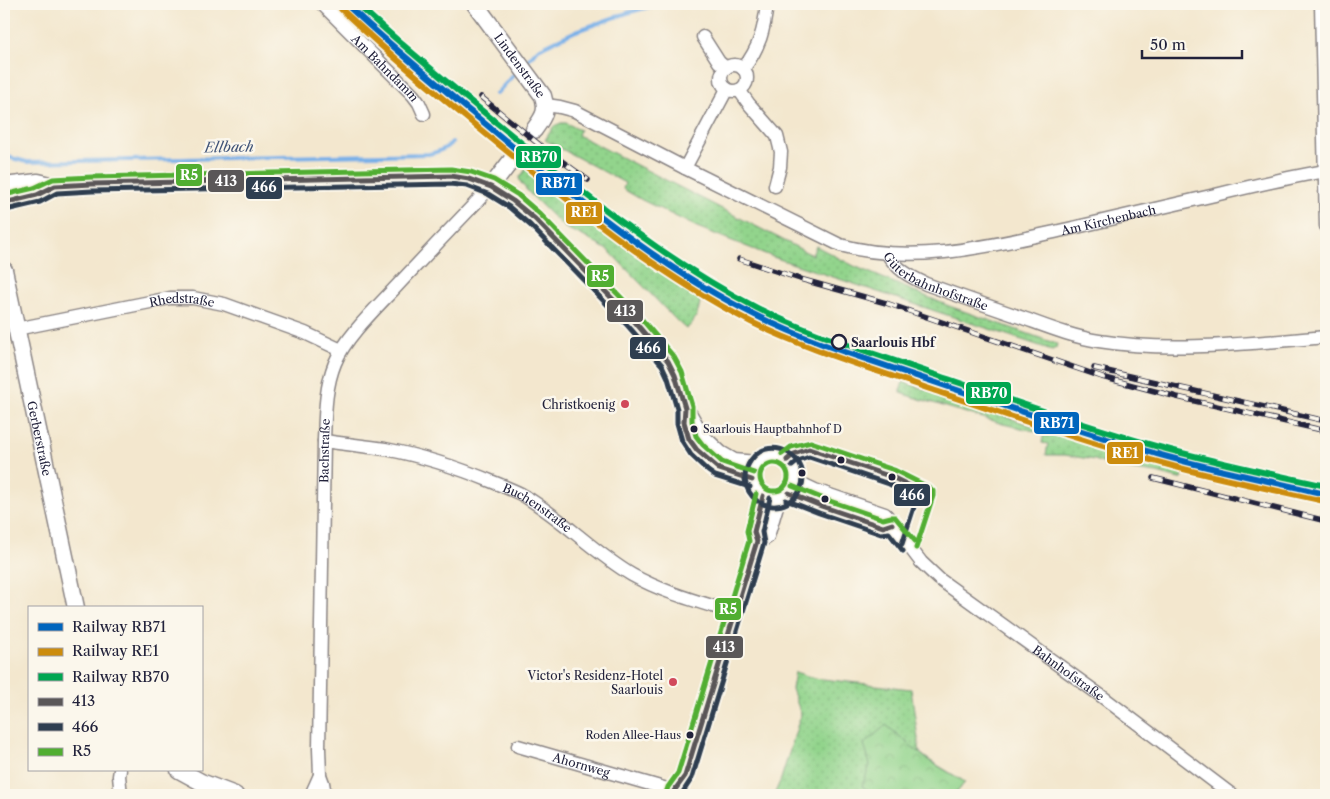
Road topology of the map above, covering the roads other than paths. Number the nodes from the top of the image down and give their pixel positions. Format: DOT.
graph roads {
  1 [pos="322,4"];
  2 [pos="475,4"];
  3 [pos="767,4"];
  4 [pos="1321,4"];
  5 [pos="703,37"];
  6 [pos="726,68"];
  7 [pos="743,69"];
  8 [pos="733,89"];
  9 [pos="546,105"];
  10 [pos="424,114"];
  11 [pos="534,130"];
  12 [pos="514,157"];
  13 [pos="685,168"];
  14 [pos="1325,171"];
  15 [pos="4,186"];
  16 [pos="55,186"];
  17 [pos="775,186"];
  18 [pos="491,187"];
  19 [pos="4,203"];
  20 [pos="1326,226"];
  21 [pos="887,253"];
  22 [pos="4,270"];
  23 [pos="16,330"];
  24 [pos="1326,337"];
  25 [pos="341,350"];
  26 [pos="324,441"];
  27 [pos="754,472"];
  28 [pos="781,492"];
  29 [pos="76,606"];
  30 [pos="735,613"];
  31 [pos="518,746"];
  32 [pos="120,772"];
  33 [pos="183,772"];
  34 [pos="320,776"];
  35 [pos="677,794"];
  36 [pos="121,795"];
  37 [pos="235,795"];
  38 [pos="312,795"];
  39 [pos="325,795"];
  40 [pos="1232,795"];
  1 -- 10 [label="street, Am Bahndamm"];
  2 -- 9 [label="street, Lindenstraße"];
  3 -- 7 [label="street"];
  4 -- 14 [label="street"];
  5 -- 6 [label="street"];
  6 -- 7 [label="street"];
  6 -- 8 [label="street"];
  7 -- 8 [label="street"];
  8 -- 13 [label="street"];
  8 -- 17 [label="street"];
  9 -- 11 [label="street, Lindenstraße"];
  9 -- 13 [label="street, Güterbahnhofstraße"];
  12 -- 18 [label="street"];
  13 -- 21 [label="street, Güterbahnhofstraße"];
  14 -- 20 [label="street"];
  14 -- 21 [label="street, Am Kirchenbach"];
  15 -- 16 [label="street"];
  16 -- 18 [label="street"];
  16 -- 19 [label="street"];
  18 -- 25 [label="street, Bachstraße"];
  18 -- 27 [label="street"];
  21 -- 24 [label="street, Güterbahnhofstraße"];
  22 -- 23 [label="street, Gerberstraße"];
  23 -- 25 [label="street, Rhedstraße"];
  23 -- 29 [label="street, Gerberstraße"];
  25 -- 26 [label="street, Bachstraße"];
  26 -- 30 [label="street, Buchenstraße"];
  26 -- 34 [label="street, Bachstraße"];
  27 -- 28 [label="street"];
  27 -- 28 [label="street"];
  28 -- 30 [label="street"];
  28 -- 40 [label="street, Bahnhofstraße"];
  30 -- 35 [label="street"];
  31 -- 35 [label="street, Ahornweg"];
  32 -- 36 [label="street"];
  33 -- 37 [label="street"];
  34 -- 38 [label="street, Bachstraße"];
  34 -- 39 [label="street, Bachstraße"];
}
